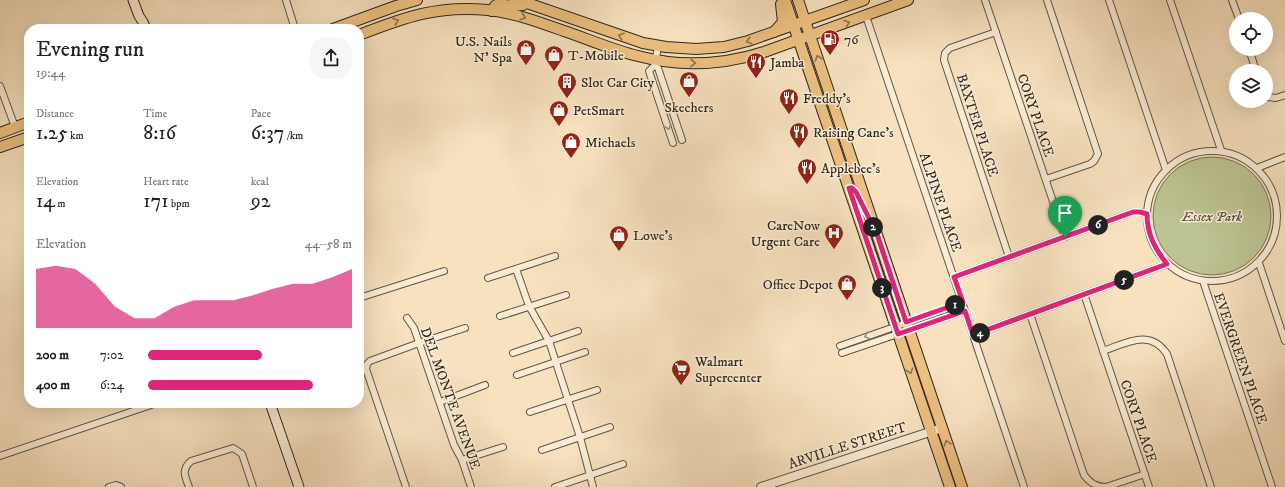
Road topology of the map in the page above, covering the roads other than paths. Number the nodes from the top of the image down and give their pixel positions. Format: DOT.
graph roads {
  1 [pos="133,0"];
  2 [pos="286,0"];
  3 [pos="417,0"];
  4 [pos="514,0"];
  5 [pos="780,0"];
  6 [pos="785,0"];
  7 [pos="798,0"];
  8 [pos="864,0"];
  9 [pos="908,0"];
  10 [pos="985,0"];
  11 [pos="1047,0"];
  12 [pos="1108,0"];
  13 [pos="1170,0"];
  14 [pos="1232,0"];
  15 [pos="529,4"];
  16 [pos="492,10"];
  17 [pos="1236,12"];
  18 [pos="139,16"];
  19 [pos="866,16"];
  20 [pos="806,21"];
  21 [pos="138,24"];
  22 [pos="144,24"];
  23 [pos="293,24"];
  24 [pos="348,24"];
  25 [pos="794,26"];
  26 [pos="364,32"];
  27 [pos="774,32"];
  28 [pos="996,32"];
  29 [pos="810,36"];
  30 [pos="799,40"];
  31 [pos="658,46"];
  32 [pos="656,63"];
  33 [pos="0,86"];
  34 [pos="1285,95"];
  35 [pos="1273,98"];
  36 [pos="24,124"];
  37 [pos="15,127"];
  38 [pos="24,131"];
  39 [pos="0,132"];
  40 [pos="24,137"];
  41 [pos="24,138"];
  42 [pos="0,139"];
  43 [pos="682,140"];
  44 [pos="674,143"];
  45 [pos="834,143"];
  46 [pos="0,147"];
  47 [pos="1221,150"];
  48 [pos="1285,157"];
  49 [pos="1256,168"];
  50 [pos="1166,170"];
  51 [pos="857,174"];
  52 [pos="1046,179"];
  53 [pos="849,188"];
  54 [pos="1147,214"];
  55 [pos="1285,222"];
  56 [pos="1277,225"];
  57 [pos="877,234"];
  58 [pos="1065,237"];
  59 [pos="555,256"];
  60 [pos="1009,257"];
  61 [pos="1258,263"];
  62 [pos="1167,264"];
  63 [pos="516,269"];
  64 [pos="444,272"];
  65 [pos="954,277"];
  66 [pos="488,278"];
  67 [pos="1203,281"];
  68 [pos="1084,294"];
  69 [pos="566,295"];
  70 [pos="364,296"];
  71 [pos="963,302"];
  72 [pos="529,306"];
  73 [pos="965,311"];
  74 [pos="1030,314"];
  75 [pos="500,316"];
  76 [pos="407,318"];
  77 [pos="465,328"];
  78 [pos="902,328"];
  79 [pos="578,331"];
  80 [pos="973,335"];
  81 [pos="549,341"];
  82 [pos="1285,341"];
  83 [pos="419,343"];
  84 [pos="840,346"];
  85 [pos="1103,351"];
  86 [pos="585,352"];
  87 [pos="513,353"];
  88 [pos="842,353"];
  89 [pos="556,362"];
  90 [pos="517,374"];
  91 [pos="485,385"];
  92 [pos="597,390"];
  93 [pos="569,400"];
  94 [pos="440,402"];
  95 [pos="142,408"];
  96 [pos="272,408"];
  97 [pos="530,412"];
  98 [pos="610,427"];
  99 [pos="942,428"];
  100 [pos="931,431"];
  101 [pos="580,437"];
  102 [pos="503,447"];
  103 [pos="542,450"];
  104 [pos="0,456"];
  105 [pos="462,460"];
  106 [pos="624,464"];
  107 [pos="1144,474"];
  108 [pos="590,476"];
  109 [pos="121,486"];
  110 [pos="109,487"];
  111 [pos="189,487"];
  112 [pos="253,487"];
  113 [pos="299,487"];
  114 [pos="406,487"];
  115 [pos="471,487"];
  116 [pos="555,487"];
  117 [pos="593,487"];
  118 [pos="761,487"];
  119 [pos="950,487"];
  120 [pos="962,487"];
  121 [pos="1024,487"];
  122 [pos="1149,487"];
  123 [pos="1211,487"];
  124 [pos="1272,487"];
  1 -- 18 [label="main road"];
  2 -- 23 [label="street"];
  3 -- 24 [label="main road"];
  4 -- 15 [label="main road"];
  5 -- 27 [label="main road"];
  6 -- 25 [label="main road"];
  7 -- 20 [label="main road"];
  8 -- 20 [label="main road"];
  9 -- 19 [label="main road"];
  10 -- 28 [label="street, CORY PLACE"];
  11 -- 52 [label="street"];
  12 -- 50 [label="street"];
  13 -- 47 [label="street"];
  14 -- 17 [label="street"];
  15 -- 16 [label="main road"];
  31 -- 15 [label="main road, one-way"];
  26 -- 16 [label="main road, one-way"];
  16 -- 32 [label="main road, one-way"];
  18 -- 21 [label="main road"];
  18 -- 22 [label="main road"];
  29 -- 19 [label="main road, one-way"];
  19 -- 65 [label="street, ALPINE PLACE"];
  20 -- 25 [label="main road"];
  20 -- 29 [label="main road"];
  25 -- 27 [label="main road"];
  25 -- 30 [label="main road"];
  27 -- 31 [label="main road, one-way"];
  28 -- 52 [label="street, CORY PLACE"];
  28 -- 60 [label="street, BAXTER PLACE"];
  29 -- 30 [label="main road"];
  51 -- 29 [label="main road, one-way"];
  32 -- 30 [label="main road, one-way"];
  30 -- 45 [label="main road"];
  31 -- 32 [label="street"];
  32 -- 43 [label="street"];
  32 -- 44 [label="street, one-way"];
  33 -- 37 [label="street"];
  34 -- 35 [label="street"];
  36 -- 37 [label="main road"];
  37 -- 39 [label="main road"];
  37 -- 42 [label="main road"];
  38 -- 40 [label="main road"];
  41 -- 46 [label="main road"];
  45 -- 51 [label="main road"];
  45 -- 53 [label="main road"];
  47 -- 49 [label="street"];
  47 -- 50 [label="street"];
  48 -- 49 [label="street"];
  49 -- 56 [label="street"];
  50 -- 54 [label="street"];
  51 -- 57 [label="main road"];
  52 -- 58 [label="street, CORY PLACE"];
  53 -- 57 [label="main road"];
  53 -- 78 [label="main road"];
  54 -- 58 [label="street"];
  54 -- 62 [label="street"];
  55 -- 56 [label="street"];
  56 -- 61 [label="street"];
  57 -- 78 [label="main road"];
  58 -- 60 [label="street"];
  59 -- 63 [label="street"];
  60 -- 65 [label="street"];
  61 -- 67 [label="street"];
  61 -- 82 [label="street"];
  62 -- 67 [label="street"];
  62 -- 68 [label="street"];
  63 -- 66 [label="street"];
  63 -- 72 [label="street"];
  64 -- 70 [label="street"];
  65 -- 71 [label="street, ALPINE PLACE"];
  67 -- 124 [label="street, EVERGREEN PLACE"];
  68 -- 74 [label="street"];
  68 -- 85 [label="street, CORY PLACE"];
  69 -- 72 [label="street"];
  71 -- 73 [label="street, ALPINE PLACE"];
  71 -- 78 [label="street"];
  72 -- 75 [label="street"];
  72 -- 81 [label="street"];
  73 -- 78 [label="street"];
  73 -- 80 [label="street, ALPINE PLACE"];
  74 -- 80 [label="street"];
  74 -- 107 [label="street"];
  76 -- 83 [label="street, DEL MONTE AVENUE"];
  77 -- 83 [label="street"];
  78 -- 84 [label="street, one-way"];
  78 -- 88 [label="street"];
  78 -- 99 [label="main road"];
  78 -- 100 [label="main road, one-way"];
  79 -- 81 [label="street"];
  80 -- 121 [label="street, ALPINE PLACE"];
  81 -- 87 [label="street"];
  81 -- 89 [label="street"];
  83 -- 94 [label="street, DEL MONTE AVENUE"];
  83 -- 114 [label="street"];
  85 -- 107 [label="street, CORY PLACE"];
  85 -- 123 [label="street"];
  86 -- 89 [label="street"];
  89 -- 90 [label="street"];
  89 -- 93 [label="street"];
  91 -- 94 [label="street"];
  92 -- 93 [label="street"];
  93 -- 97 [label="street"];
  93 -- 101 [label="street"];
  94 -- 105 [label="street, DEL MONTE AVENUE"];
  95 -- 104 [label="street"];
  96 -- 113 [label="main road"];
  98 -- 101 [label="street"];
  99 -- 100 [label="street, ARVILLE STREET"];
  120 -- 99 [label="main road, one-way"];
  100 -- 118 [label="street, ARVILLE STREET"];
  100 -- 119 [label="main road"];
  101 -- 103 [label="street"];
  101 -- 108 [label="street"];
  102 -- 105 [label="street"];
  105 -- 115 [label="street, DEL MONTE AVENUE"];
  106 -- 108 [label="street"];
  107 -- 122 [label="street, CORY PLACE"];
  108 -- 116 [label="street"];
  108 -- 117 [label="street"];
  109 -- 110 [label="street"];
  111 -- 112 [label="street"];
}
